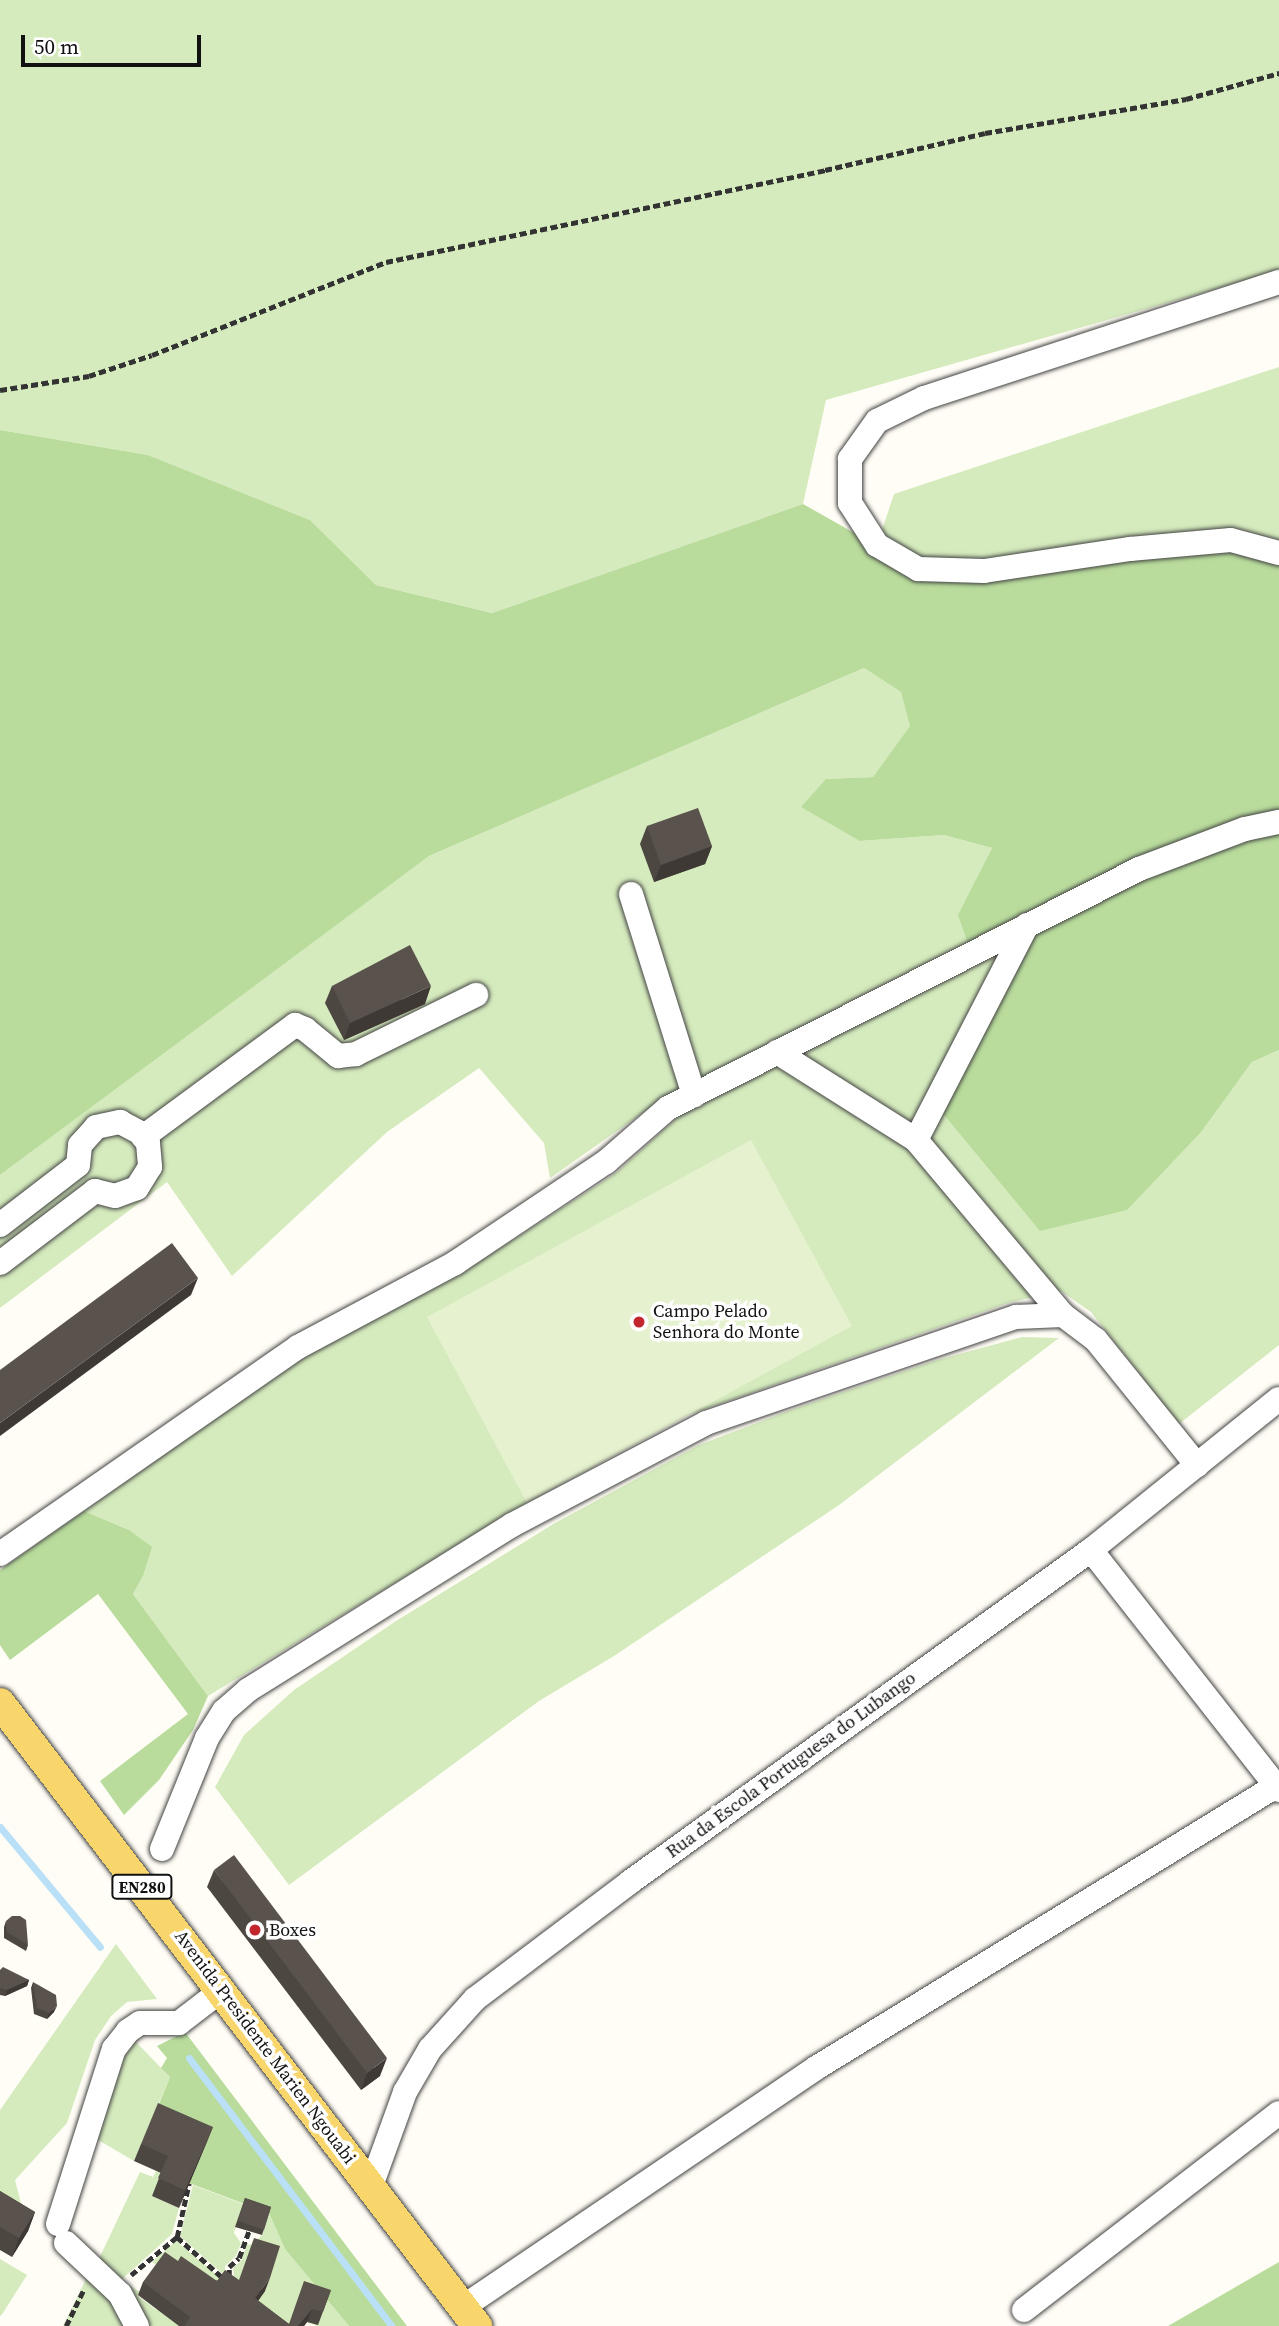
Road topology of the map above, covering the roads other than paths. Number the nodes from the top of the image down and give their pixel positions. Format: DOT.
graph roads {
  1 [pos="1279,282"];
  2 [pos="1279,553"];
  3 [pos="1279,822"];
  4 [pos="631,894"];
  5 [pos="1027,925"];
  6 [pos="477,995"];
  7 [pos="777,1052"];
  8 [pos="694,1095"];
  9 [pos="144,1137"];
  10 [pos="916,1140"];
  11 [pos="0,1225"];
  12 [pos="0,1263"];
  13 [pos="1063,1314"];
  14 [pos="1279,1399"];
  15 [pos="1197,1465"];
  16 [pos="1091,1550"];
  17 [pos="0,1554"];
  18 [pos="4,1717"];
  19 [pos="1277,1788"];
  20 [pos="162,1849"];
  21 [pos="222,1990"];
  22 [pos="1279,2113"];
  23 [pos="371,2186"];
  24 [pos="1024,2310"];
  25 [pos="470,2316"];
  26 [pos="137,2326"];
  1 -- 2 [label="street"];
  3 -- 5 [label="street"];
  4 -- 8 [label="street"];
  5 -- 7 [label="street"];
  5 -- 10 [label="street"];
  6 -- 9 [label="street"];
  7 -- 8 [label="street"];
  7 -- 10 [label="street"];
  8 -- 17 [label="street"];
  9 -- 11 [label="street"];
  9 -- 12 [label="street"];
  10 -- 13 [label="street"];
  13 -- 15 [label="street"];
  13 -- 20 [label="street"];
  14 -- 15 [label="street, Rua da Escola Portuguesa do Lubango"];
  15 -- 16 [label="street, Rua da Escola Portuguesa do Lubango"];
  16 -- 19 [label="street"];
  16 -- 23 [label="street, Rua da Escola Portuguesa do Lubango"];
  18 -- 21 [label="main road, Avenida Presidente Marien Ngouabi / EN280"];
  19 -- 25 [label="street"];
  21 -- 23 [label="main road, Avenida Presidente Marien Ngouabi / EN280"];
  21 -- 26 [label="street"];
  22 -- 24 [label="street"];
  23 -- 25 [label="main road, Avenida Presidente Marien Ngouabi / EN280"];
}
